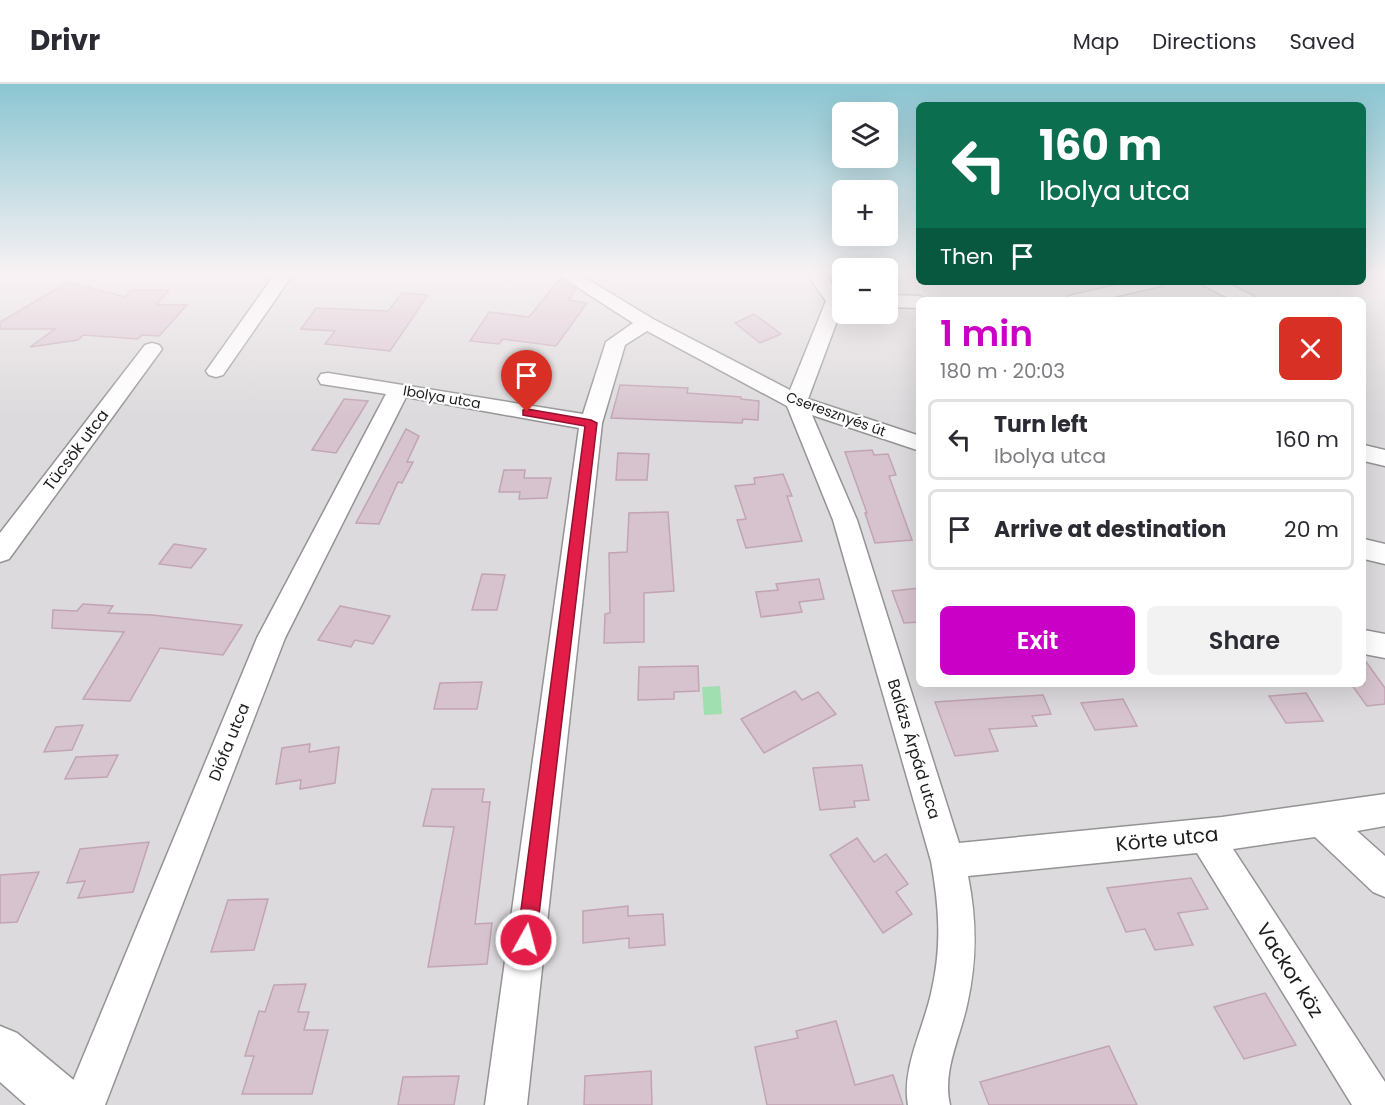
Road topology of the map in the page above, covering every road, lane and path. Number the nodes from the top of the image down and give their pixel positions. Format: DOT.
graph roads {
  1 [pos="251,322"];
  2 [pos="830,322"];
  3 [pos="646,323"];
  4 [pos="152,349"];
  5 [pos="216,371"];
  6 [pos="328,379"];
  7 [pos="399,389"];
  8 [pos="796,402"];
  9 [pos="591,423"];
  10 [pos="916,443"];
  11 [pos="1366,453"];
  12 [pos="1385,458"];
  13 [pos="1366,549"];
  14 [pos="0,552"];
  15 [pos="1385,554"];
  16 [pos="1366,642"];
  17 [pos="1385,646"];
  18 [pos="1385,810"];
  19 [pos="1322,821"];
  20 [pos="1205,835"];
  21 [pos="948,861"];
  22 [pos="1385,880"];
  23 [pos="0,1050"];
  24 [pos="64,1105"];
  25 [pos="84,1105"];
  26 [pos="506,1105"];
  27 [pos="929,1105"];
  28 [pos="1376,1105"];
  1 -- 5 [label="street"];
  2 -- 8 [label="street"];
  3 -- 8 [label="street, Cseresznyés út"];
  3 -- 9 [label="street"];
  4 -- 14 [label="street, Tücsök utca"];
  6 -- 7 [label="street, Ibolya utca"];
  7 -- 9 [label="street, Ibolya utca"];
  7 -- 25 [label="street, Diófa utca"];
  8 -- 10 [label="street, Cseresznyés út"];
  8 -- 21 [label="street, Balázs Árpád utca"];
  9 -- 26 [label="street"];
  11 -- 12 [label="street"];
  13 -- 15 [label="street"];
  16 -- 17 [label="street"];
  18 -- 19 [label="street, Körte utca"];
  19 -- 20 [label="street, Körte utca"];
  19 -- 22 [label="street"];
  20 -- 21 [label="street, Körte utca"];
  20 -- 28 [label="street, Vackor köz"];
  21 -- 27 [label="street, Balázs Árpád utca"];
  23 -- 24 [label="street"];
}
